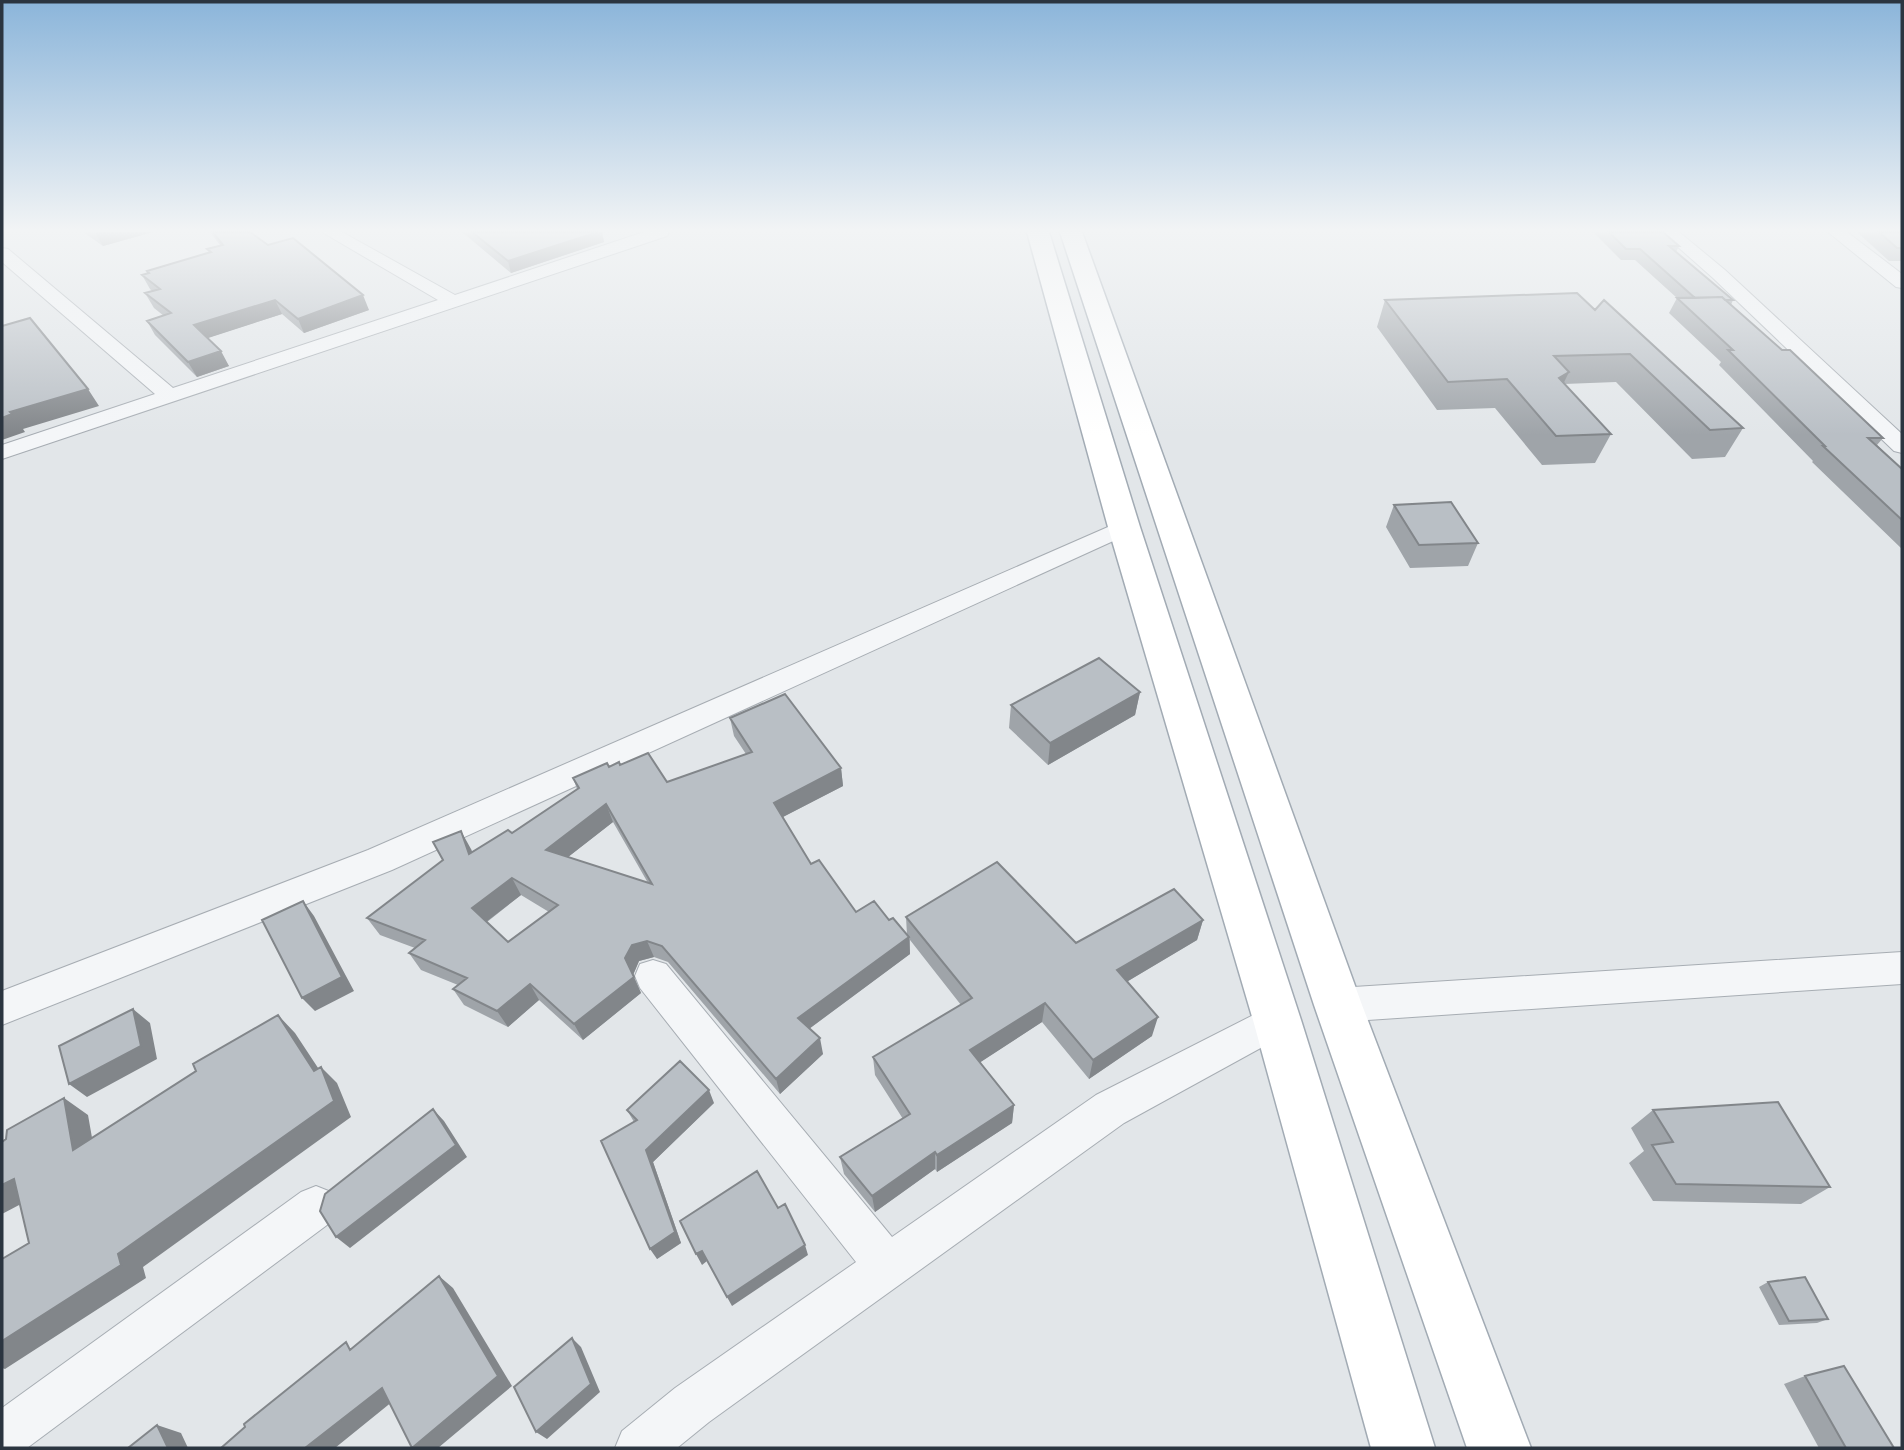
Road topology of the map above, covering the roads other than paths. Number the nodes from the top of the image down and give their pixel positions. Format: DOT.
graph roads {
  1 [pos="57,300"];
  2 [pos="452,300"];
  3 [pos="1058,300"];
  4 [pos="1094,300"];
  5 [pos="1746,300"];
  6 [pos="170,396"];
  7 [pos="1902,446"];
  8 [pos="2,453"];
  9 [pos="1124,527"];
  10 [pos="1902,968"];
  11 [pos="653,976"];
  12 [pos="1338,1004"];
  13 [pos="2,1008"];
  14 [pos="1277,1020"];
  15 [pos="316,1207"];
  16 [pos="887,1266"];
  17 [pos="2,1437"];
  18 [pos="639,1448"];
  19 [pos="1403,1448"];
  20 [pos="1499,1448"];
  1 -- 6 [label="street"];
  2 -- 6 [label="street"];
  3 -- 9 [label="main road"];
  4 -- 12 [label="main road"];
  5 -- 7 [label="street"];
  6 -- 8 [label="street"];
  9 -- 13 [label="street"];
  9 -- 14 [label="main road"];
  10 -- 12 [label="street"];
  11 -- 16 [label="street"];
  12 -- 20 [label="main road"];
  14 -- 16 [label="street"];
  14 -- 19 [label="main road"];
  15 -- 17 [label="street"];
  16 -- 18 [label="street"];
}
